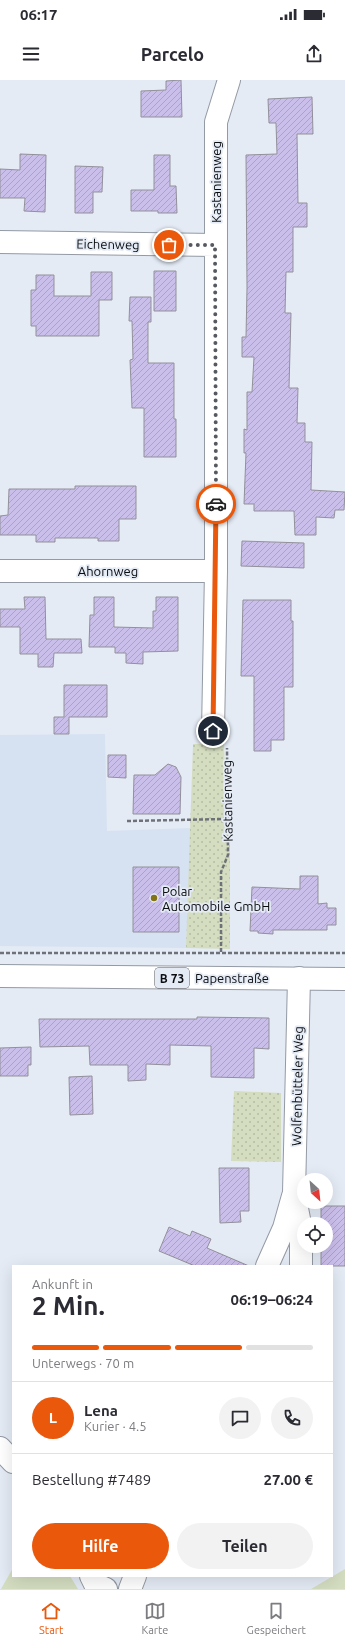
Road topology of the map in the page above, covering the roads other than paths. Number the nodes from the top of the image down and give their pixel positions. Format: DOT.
graph roads {
  1 [pos="229,80"];
  2 [pos="0,242"];
  3 [pos="215,245"];
  4 [pos="0,571"];
  5 [pos="216,571"];
  6 [pos="213,731"];
  7 [pos="0,976"];
  8 [pos="299,978"];
  9 [pos="345,979"];
  10 [pos="294,1193"];
  11 [pos="267,1265"];
  12 [pos="301,1265"];
  13 [pos="0,1448"];
  14 [pos="12,1461"];
  15 [pos="91,1577"];
  16 [pos="135,1577"];
  17 [pos="106,1589"];
  18 [pos="130,1589"];
  1 -- 3 [label="street, Kastanienweg"];
  2 -- 3 [label="street, Eichenweg"];
  3 -- 5 [label="street, Kastanienweg"];
  4 -- 5 [label="street, Ahornweg"];
  5 -- 6 [label="street, Kastanienweg"];
  7 -- 8 [label="street, Papenstraße / B 73"];
  8 -- 9 [label="street, Papenstraße / B 73"];
  8 -- 10 [label="street, Wolfenbütteler Weg"];
  10 -- 11 [label="street, Wolfenbütteler Weg"];
  10 -- 12 [label="street, Wolfenbütteler Weg"];
  13 -- 14 [label="street"];
  15 -- 17 [label="street"];
  16 -- 18 [label="street"];
}
